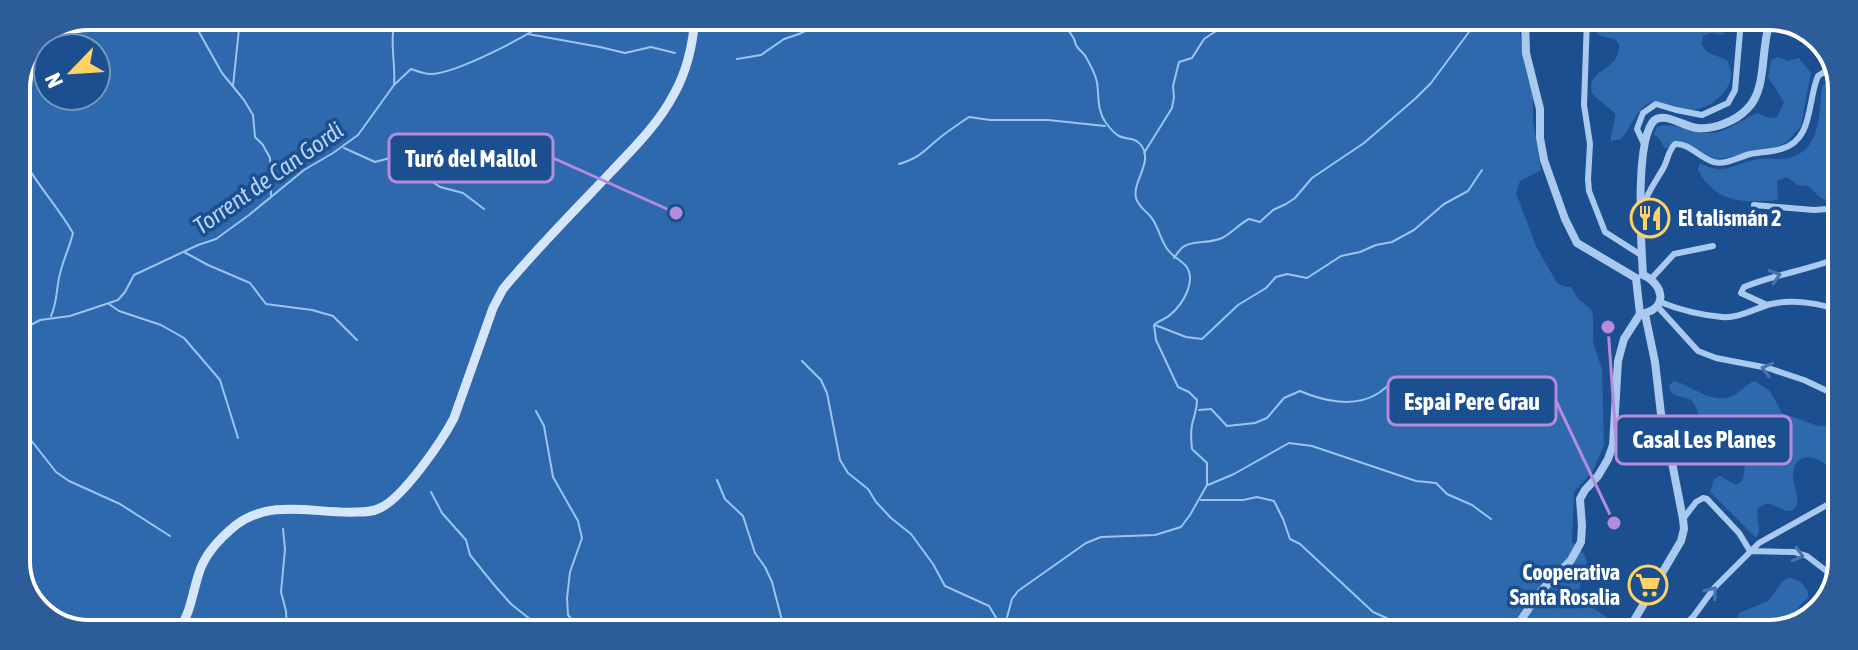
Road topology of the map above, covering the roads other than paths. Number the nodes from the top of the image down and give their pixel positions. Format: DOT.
graph roads {
  1 [pos="693,30"];
  2 [pos="1525,30"];
  3 [pos="1587,30"];
  4 [pos="1740,30"];
  5 [pos="1769,30"];
  6 [pos="1825,71"];
  7 [pos="1644,144"];
  8 [pos="1754,205"];
  9 [pos="1828,209"];
  10 [pos="1641,211"];
  11 [pos="1713,246"];
  12 [pos="1641,255"];
  13 [pos="1828,262"];
  14 [pos="1643,277"];
  15 [pos="1659,305"];
  16 [pos="1767,305"];
  17 [pos="1828,307"];
  18 [pos="1642,314"];
  19 [pos="1828,391"];
  20 [pos="1828,505"];
  21 [pos="1683,519"];
  22 [pos="1750,551"];
  23 [pos="1827,572"];
  24 [pos="184,620"];
  25 [pos="1521,620"];
  26 [pos="1634,620"];
  27 [pos="1690,620"];
  1 -- 24 [label="main road"];
  2 -- 14 [label="street"];
  3 -- 12 [label="street"];
  4 -- 7 [label="street"];
  5 -- 7 [label="street"];
  6 -- 10 [label="street"];
  7 -- 10 [label="street"];
  8 -- 9 [label="street"];
  10 -- 12 [label="street"];
  11 -- 14 [label="street"];
  12 -- 14 [label="street"];
  16 -- 13 [label="street, one-way"];
  14 -- 15 [label="street"];
  14 -- 18 [label="street"];
  15 -- 16 [label="street"];
  15 -- 18 [label="street"];
  19 -- 15 [label="street, one-way"];
  16 -- 17 [label="street"];
  18 -- 21 [label="street"];
  18 -- 25 [label="street"];
  20 -- 22 [label="street"];
  21 -- 22 [label="street"];
  21 -- 26 [label="street"];
  22 -- 23 [label="street, one-way"];
  27 -- 22 [label="street, one-way"];
}
